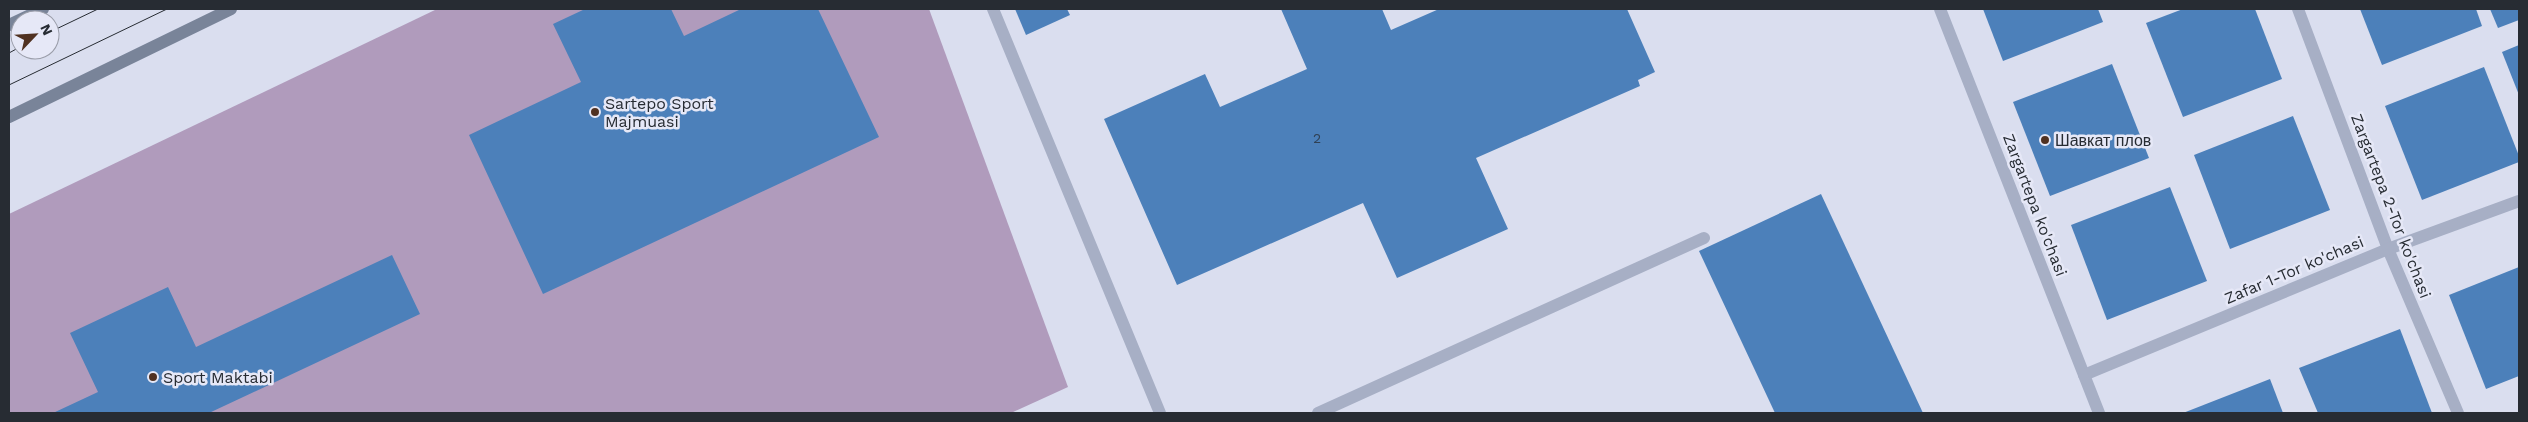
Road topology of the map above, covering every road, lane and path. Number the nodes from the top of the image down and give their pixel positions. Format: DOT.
graph roads {
  1 [pos="43,9"];
  2 [pos="231,9"];
  3 [pos="993,9"];
  4 [pos="1940,9"];
  5 [pos="2298,9"];
  6 [pos="9,25"];
  7 [pos="9,117"];
  8 [pos="2519,201"];
  9 [pos="1704,238"];
  10 [pos="2388,248"];
  11 [pos="2084,375"];
  12 [pos="1160,413"];
  13 [pos="1318,413"];
  14 [pos="2099,413"];
  15 [pos="2458,413"];
  1 -- 6 [label="main road"];
  2 -- 7 [label="main road"];
  3 -- 12 [label="street"];
  4 -- 11 [label="street, Zargartepa ko'chasi"];
  5 -- 10 [label="street, Zargartepa 2-Tor ko'chasi"];
  8 -- 10 [label="street, Zafar 1-Tor ko'chasi"];
  9 -- 13 [label="street"];
  10 -- 11 [label="street, Zafar 1-Tor ko'chasi"];
  10 -- 15 [label="street, Zargartepa 2-Tor ko'chasi"];
  11 -- 14 [label="street, Zargartepa ko'chasi"];
}
